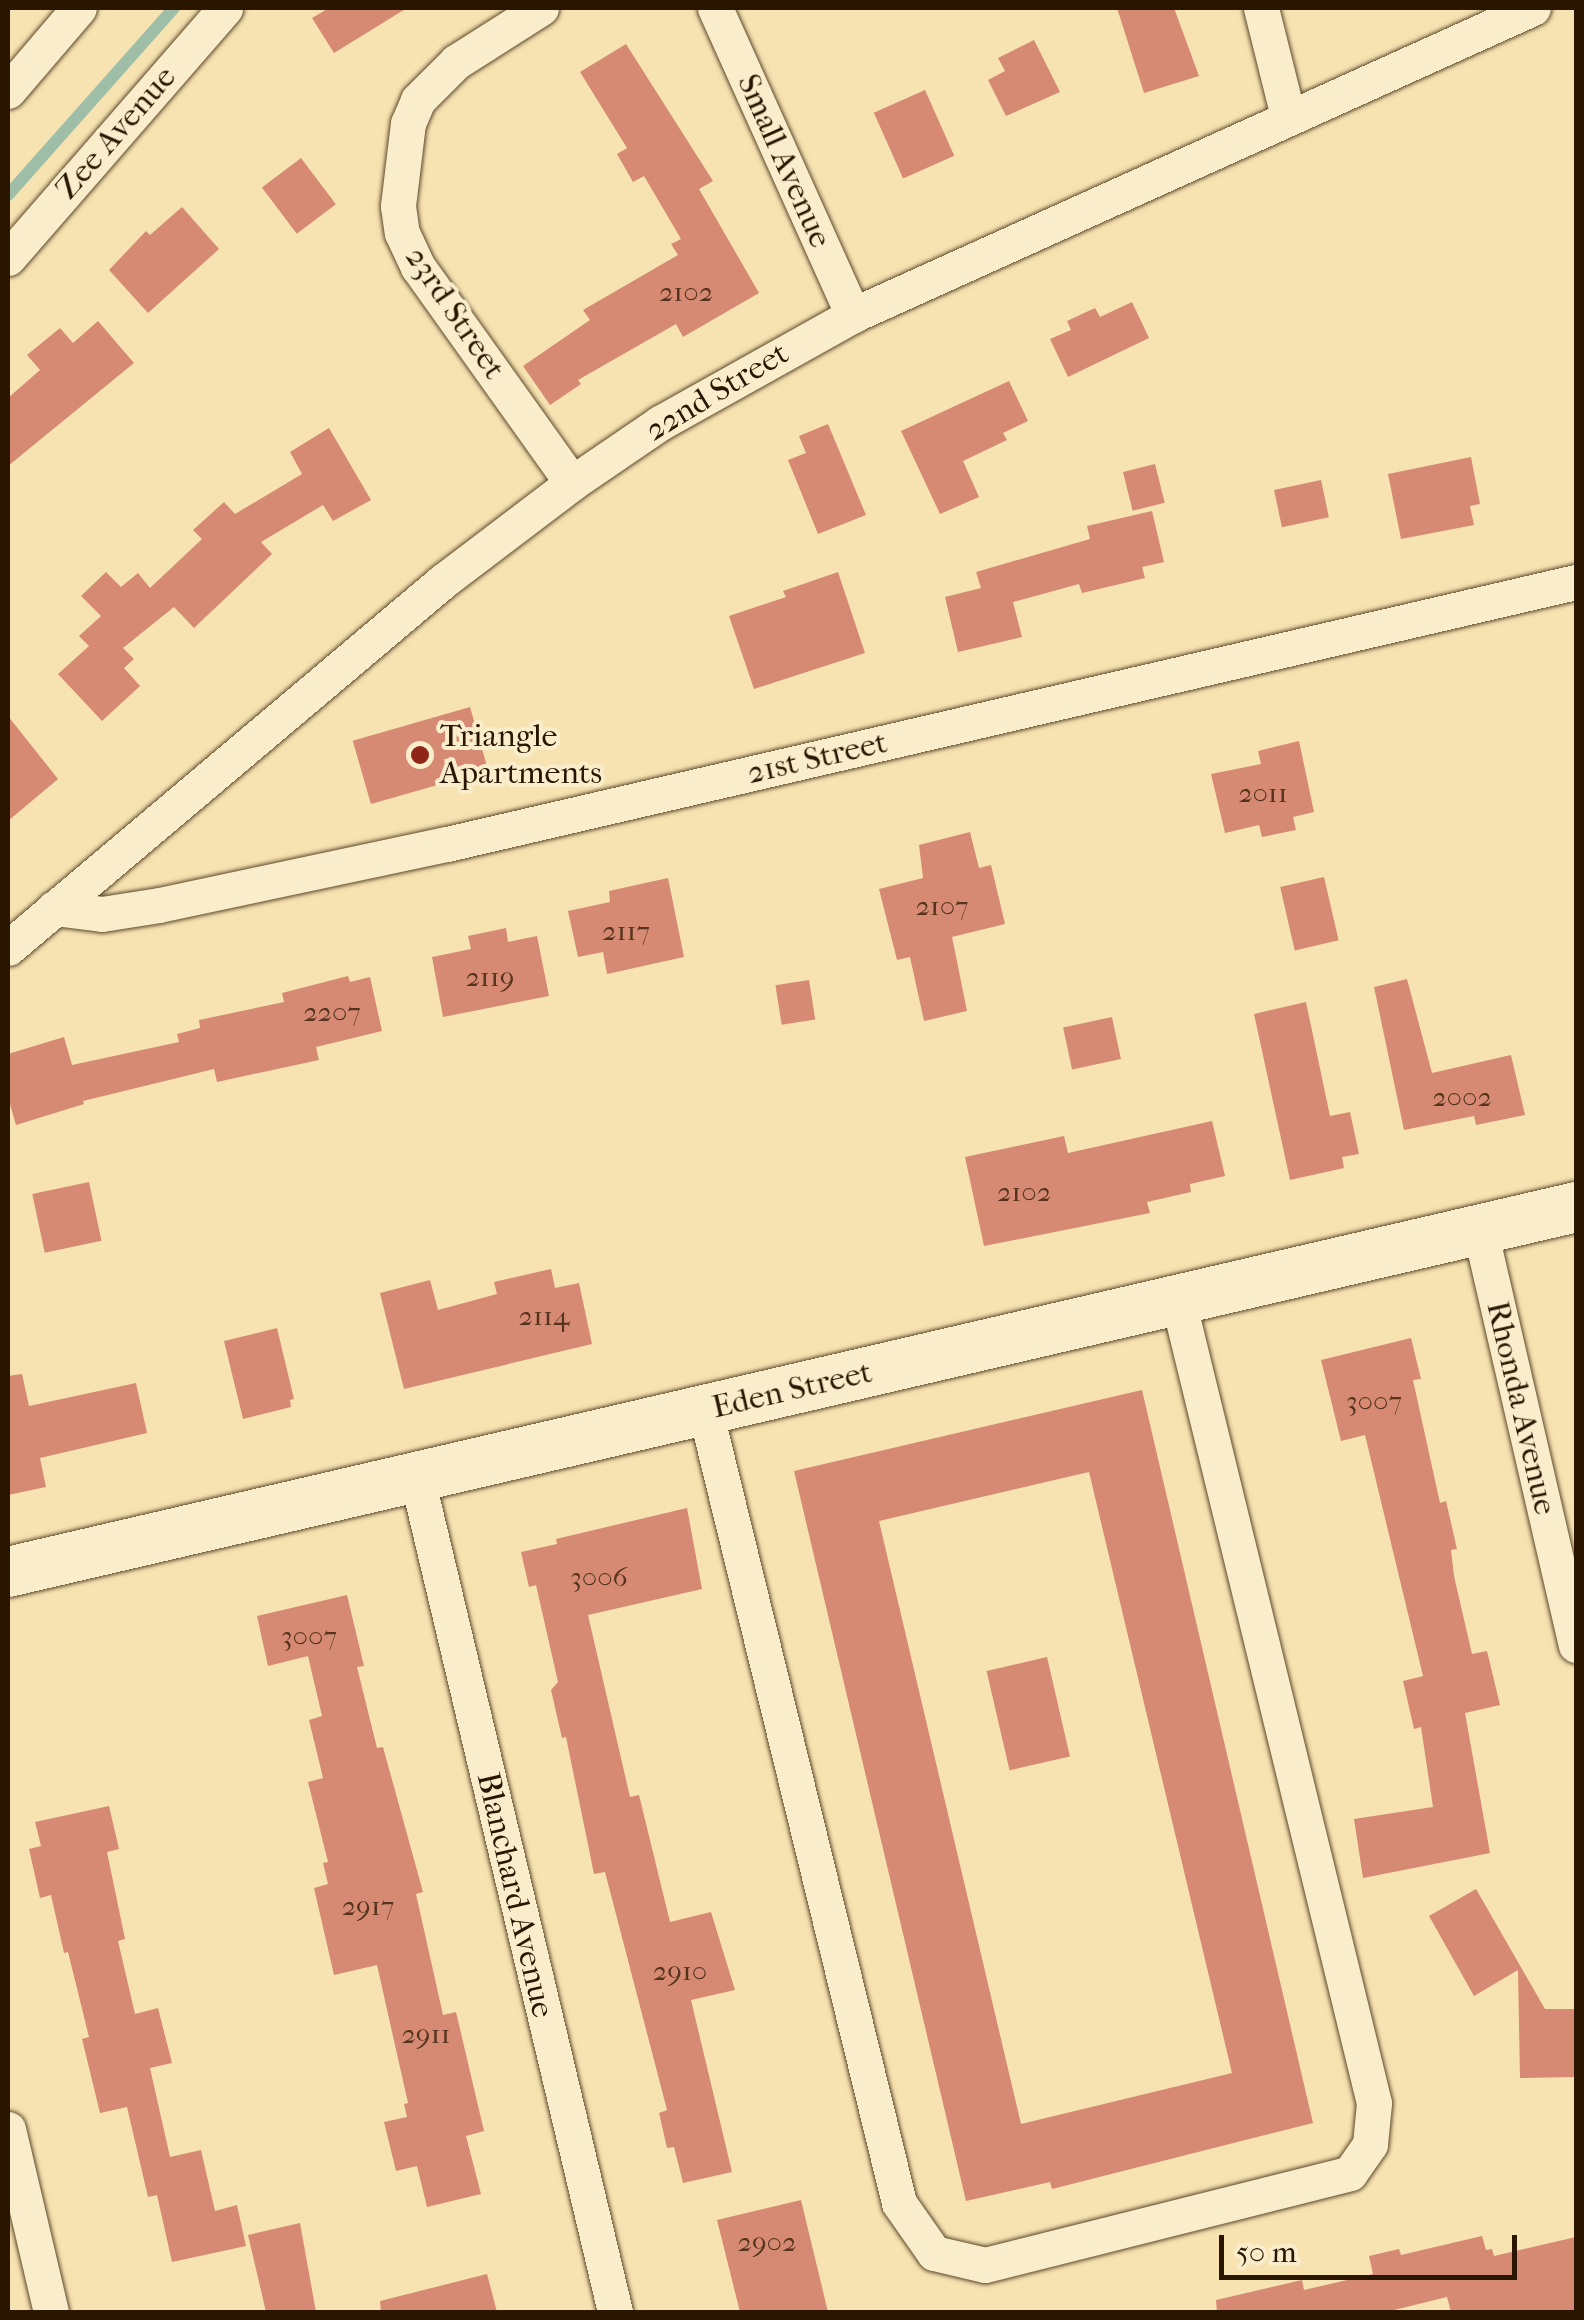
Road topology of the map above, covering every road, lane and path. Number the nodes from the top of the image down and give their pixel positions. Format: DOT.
graph roads {
  1 [pos="79,8"];
  2 [pos="225,8"];
  3 [pos="541,8"];
  4 [pos="715,8"];
  5 [pos="1261,8"];
  6 [pos="1533,8"];
  7 [pos="8,91"];
  8 [pos="1288,116"];
  9 [pos="8,258"];
  10 [pos="853,315"];
  11 [pos="572,483"];
  12 [pos="1576,582"];
  13 [pos="54,908"];
  14 [pos="8,948"];
  15 [pos="1576,1208"];
  16 [pos="1480,1230"];
  17 [pos="1178,1300"];
  18 [pos="706,1410"];
  19 [pos="416,1478"];
  20 [pos="8,1572"];
  21 [pos="1576,1646"];
  22 [pos="8,2128"];
  23 [pos="52,2312"];
  24 [pos="615,2312"];
  1 -- 7 [label="street"];
  2 -- 9 [label="street, Zee Avenue"];
  3 -- 11 [label="street, 23rd Street"];
  4 -- 10 [label="street, Small Avenue"];
  5 -- 8 [label="street"];
  6 -- 8 [label="street, 22nd Street"];
  8 -- 10 [label="street, 22nd Street"];
  10 -- 11 [label="street, 22nd Street"];
  11 -- 13 [label="street, 22nd Street"];
  12 -- 13 [label="street, 21st Street"];
  13 -- 14 [label="street, 22nd Street"];
  15 -- 16 [label="street, Eden Street"];
  16 -- 17 [label="street, Eden Street"];
  16 -- 21 [label="street, Rhonda Avenue"];
  17 -- 18 [label="street, Eden Street"];
  17 -- 18 [label="street"];
  18 -- 19 [label="street, Eden Street"];
  19 -- 20 [label="street, Eden Street"];
  19 -- 24 [label="street, Blanchard Avenue"];
  22 -- 23 [label="street"];
}
